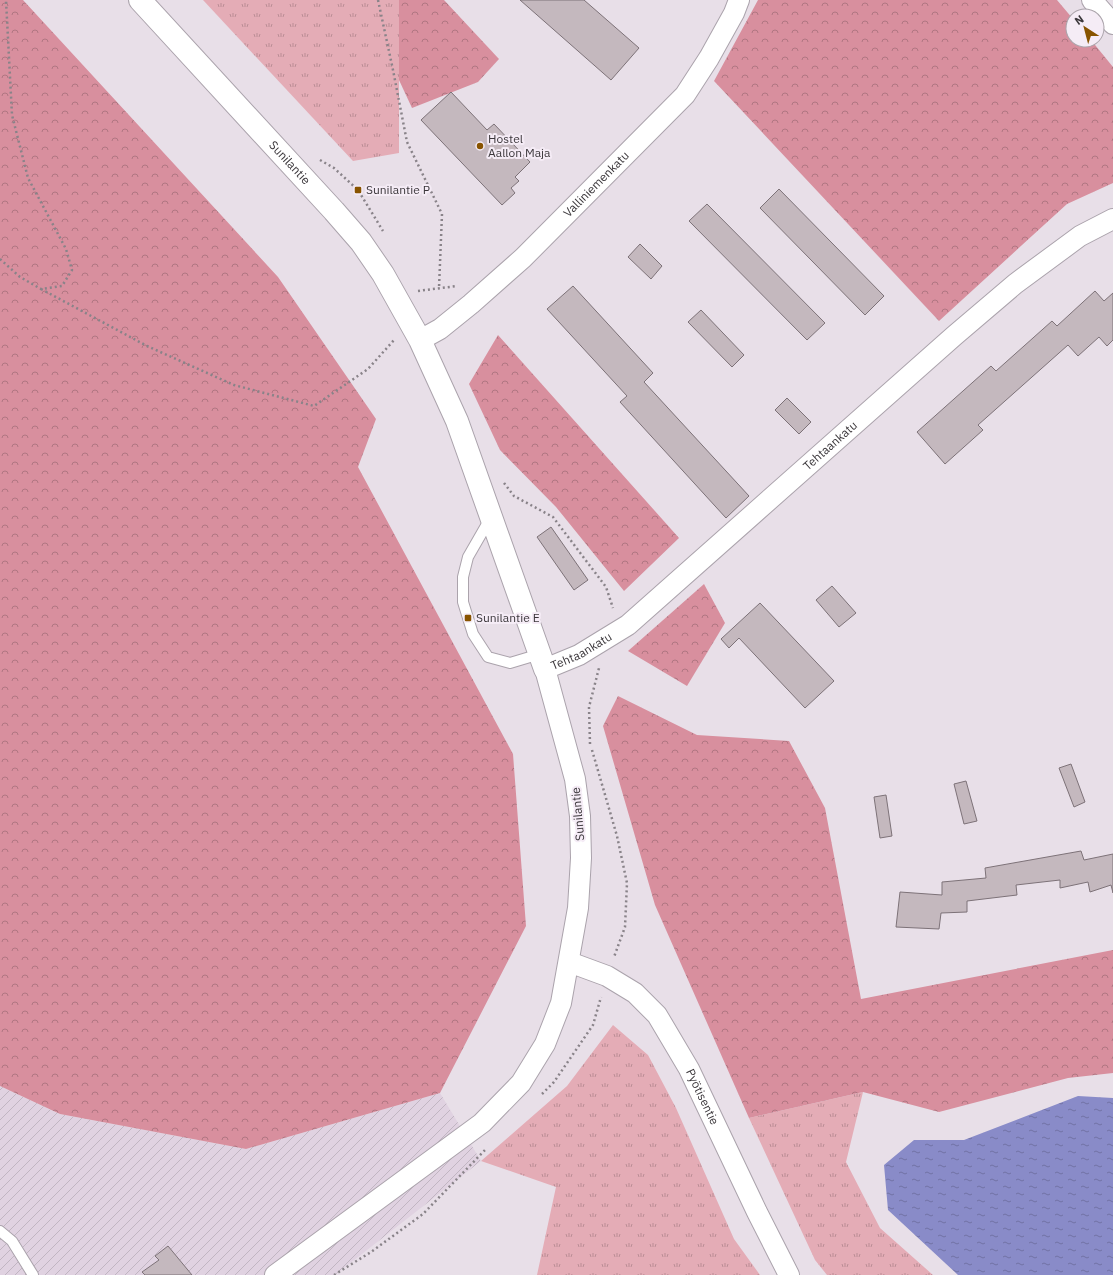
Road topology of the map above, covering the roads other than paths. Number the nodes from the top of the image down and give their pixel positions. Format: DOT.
graph roads {
  1 [pos="140,0"];
  2 [pos="739,0"];
  3 [pos="1092,0"];
  4 [pos="1113,24"];
  5 [pos="1113,219"];
  6 [pos="415,331"];
  7 [pos="492,516"];
  8 [pos="543,662"];
  9 [pos="569,962"];
  10 [pos="0,1231"];
  11 [pos="33,1275"];
  12 [pos="275,1275"];
  13 [pos="789,1275"];
  1 -- 6 [label="street, Sunilantie"];
  2 -- 6 [label="street, Valliniemenkatu"];
  3 -- 4 [label="street"];
  5 -- 8 [label="street, Tehtaankatu"];
  6 -- 7 [label="street, Sunilantie"];
  7 -- 8 [label="street, Sunilantie"];
  7 -- 8 [label="lane"];
  8 -- 9 [label="street, Sunilantie"];
  9 -- 12 [label="street, Sunilantie"];
  9 -- 13 [label="street, Pyötisentie"];
  10 -- 11 [label="lane"];
}
